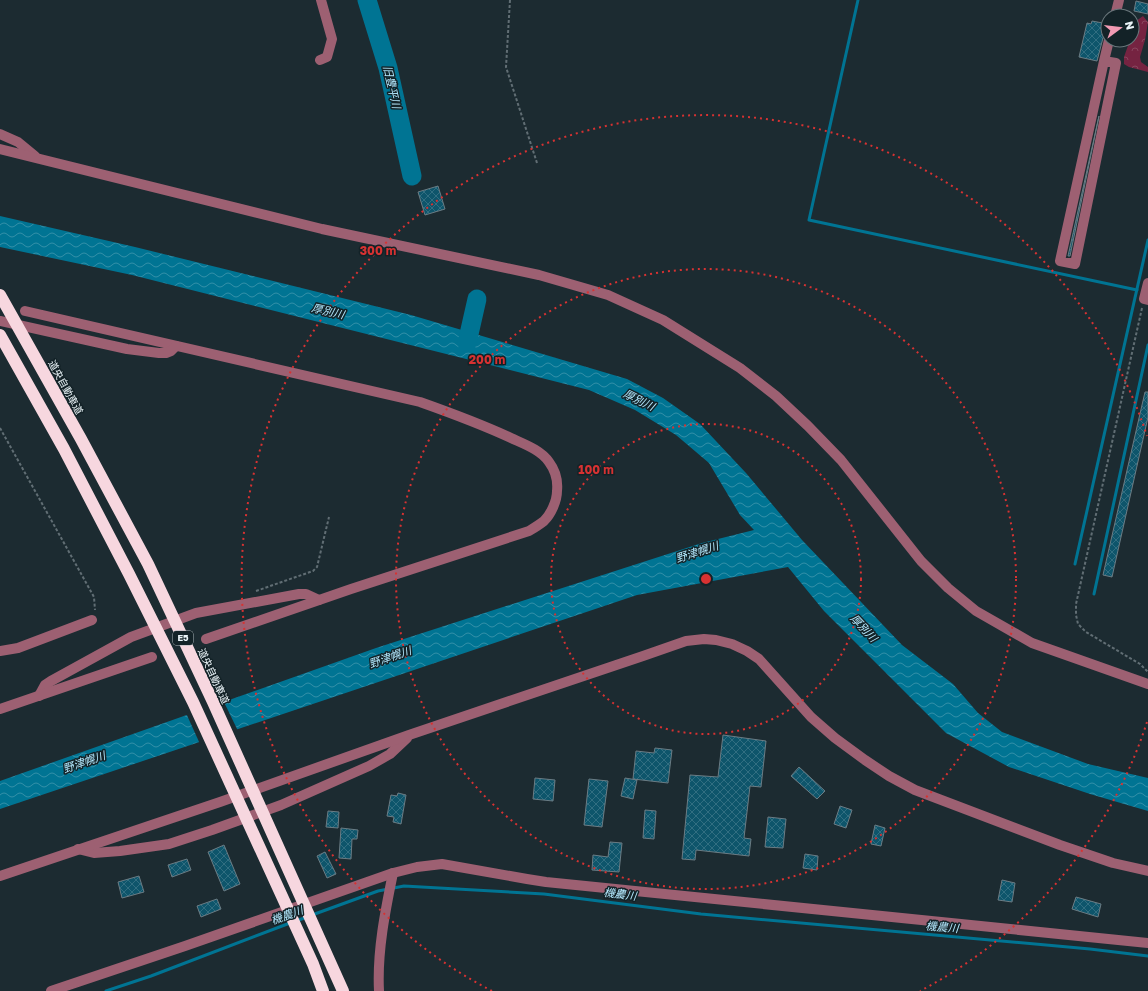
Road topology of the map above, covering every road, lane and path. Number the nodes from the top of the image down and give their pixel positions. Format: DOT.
graph roads {
  1 [pos="321,0"];
  2 [pos="510,0"];
  3 [pos="1107,48"];
  4 [pos="320,60"];
  5 [pos="1104,61"];
  6 [pos="0,134"];
  7 [pos="0,149"];
  8 [pos="37,158"];
  9 [pos="537,163"];
  10 [pos="1148,283"];
  11 [pos="0,295"];
  12 [pos="1146,300"];
  13 [pos="25,311"];
  14 [pos="0,321"];
  15 [pos="0,335"];
  16 [pos="176,346"];
  17 [pos="0,428"];
  18 [pos="329,517"];
  19 [pos="254,592"];
  20 [pos="319,600"];
  21 [pos="92,620"];
  22 [pos="206,639"];
  23 [pos="0,651"];
  24 [pos="152,657"];
  25 [pos="1148,672"];
  26 [pos="1148,684"];
  27 [pos="39,696"];
  28 [pos="0,709"];
  29 [pos="410,735"];
  30 [pos="77,849"];
  31 [pos="1148,871"];
  32 [pos="0,876"];
  33 [pos="392,878"];
  34 [pos="1148,943"];
  35 [pos="51,991"];
  36 [pos="323,991"];
  37 [pos="343,991"];
  38 [pos="379,991"];
  1 -- 4 [label="street"];
  2 -- 9 [label="path"];
  3 -- 5 [label="street"];
  5 -- 5 [label="street"];
  6 -- 8 [label="street"];
  7 -- 8 [label="street"];
  8 -- 26 [label="street"];
  10 -- 12 [label="street"];
  11 -- 37 [label="highway, 道央自動車道 / E5"];
  12 -- 25 [label="path"];
  13 -- 16 [label="street"];
  14 -- 16 [label="street"];
  15 -- 36 [label="highway, E5"];
  16 -- 20 [label="street"];
  17 -- 21 [label="path"];
  18 -- 19 [label="path"];
  20 -- 22 [label="street"];
  20 -- 27 [label="street"];
  21 -- 23 [label="street"];
  24 -- 27 [label="street"];
  27 -- 28 [label="street"];
  29 -- 30 [label="street"];
  29 -- 30 [label="street"];
  29 -- 31 [label="street"];
  30 -- 32 [label="street"];
  33 -- 34 [label="street"];
  33 -- 35 [label="street"];
  33 -- 38 [label="street"];
}
